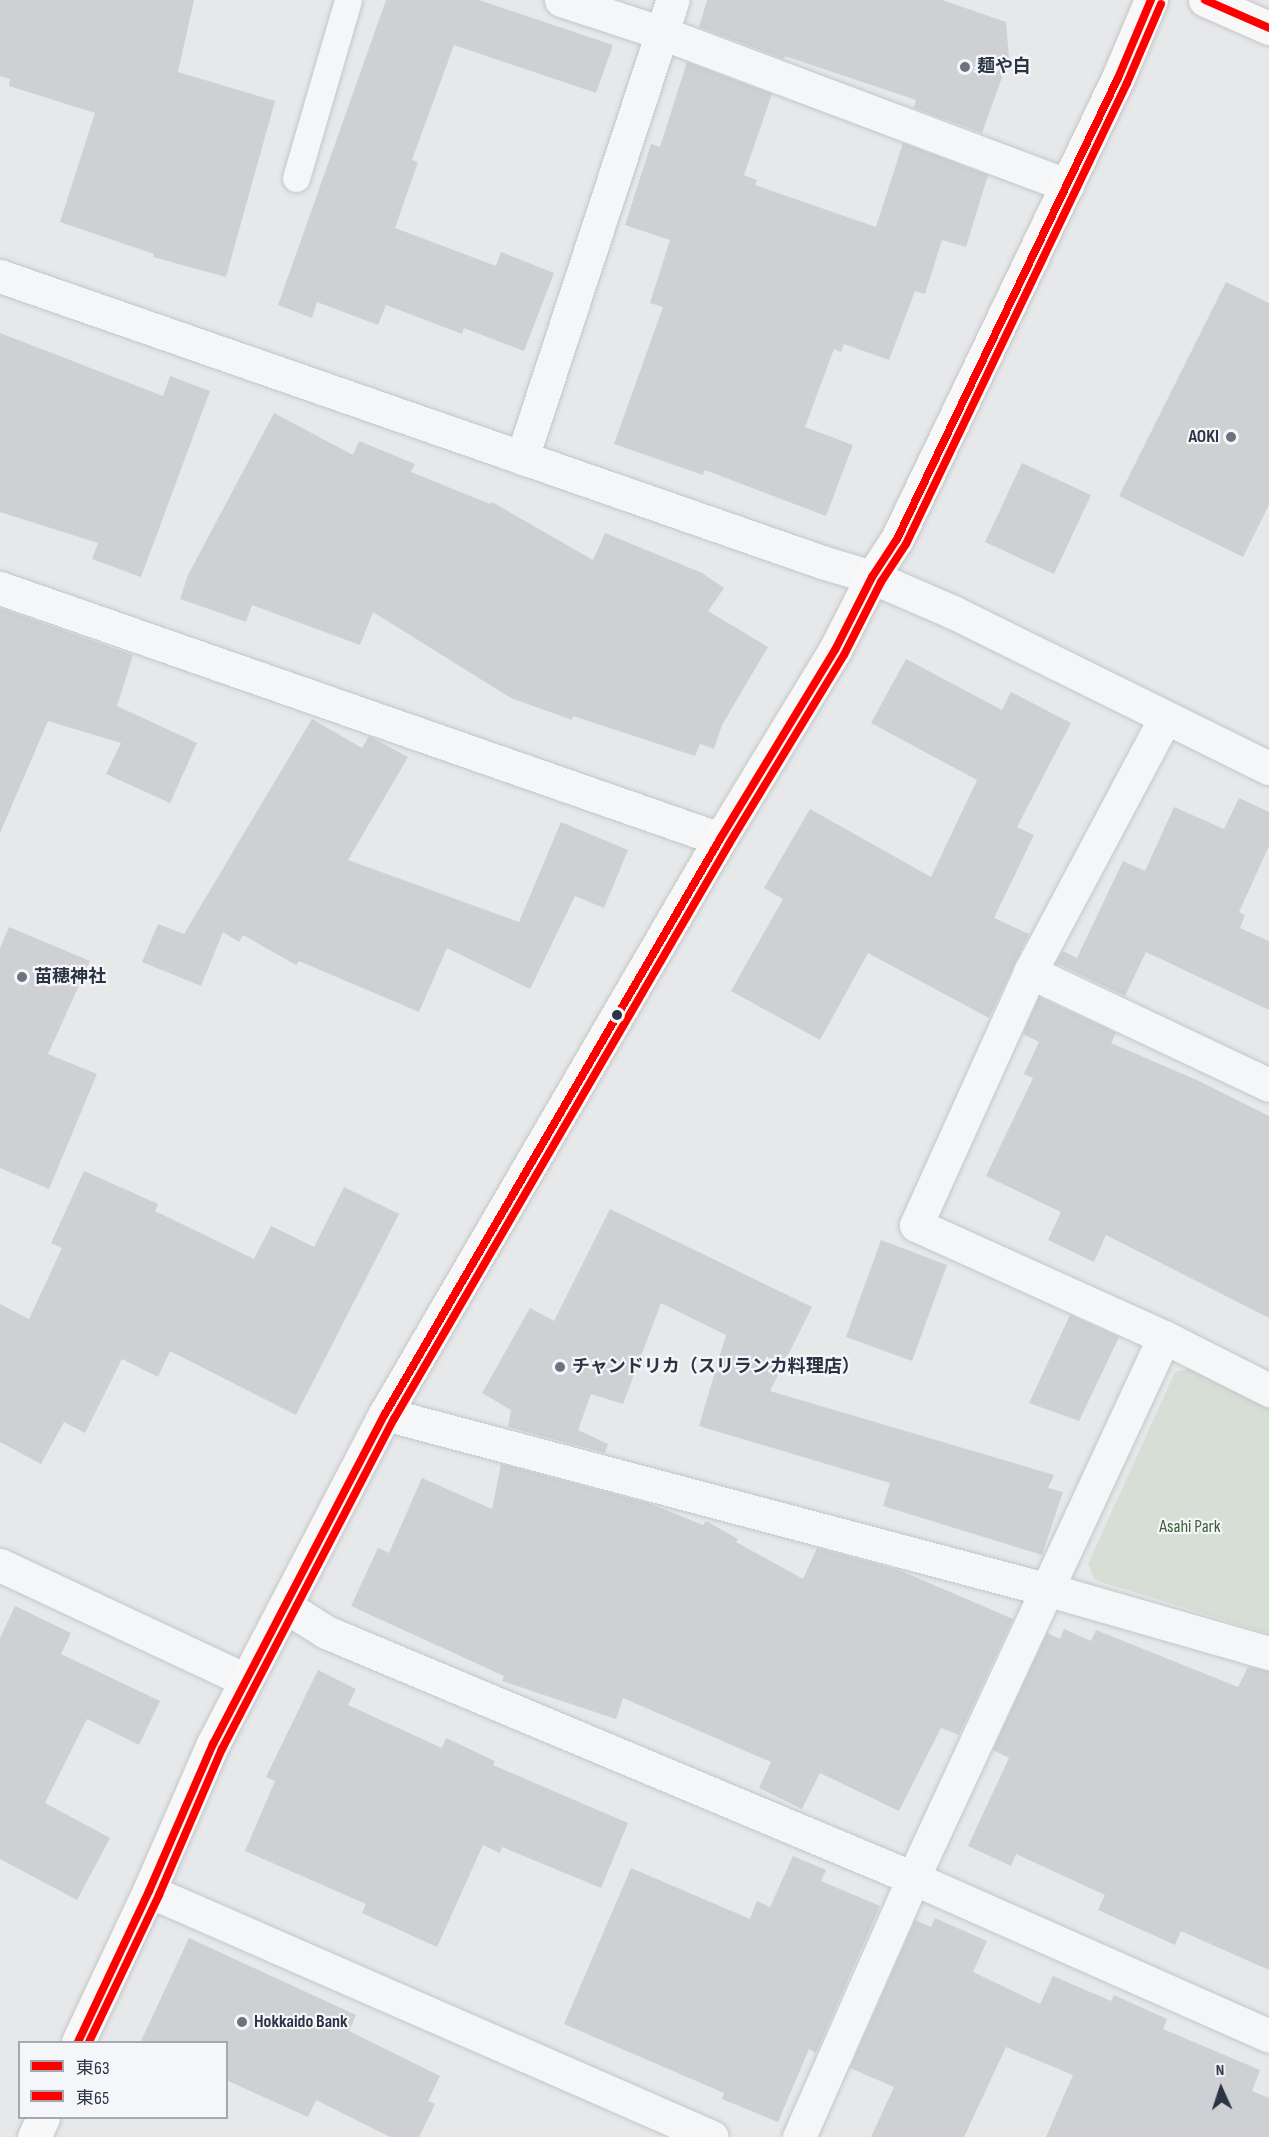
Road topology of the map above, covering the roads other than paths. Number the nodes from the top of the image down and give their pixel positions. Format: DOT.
graph roads {
  1 [pos="348,0"];
  2 [pos="561,0"];
  3 [pos="674,0"];
  4 [pos="1150,0"];
  5 [pos="1205,0"];
  6 [pos="1269,28"];
  7 [pos="662,33"];
  8 [pos="296,178"];
  9 [pos="1067,185"];
  10 [pos="0,276"];
  11 [pos="522,458"];
  12 [pos="872,577"];
  13 [pos="0,588"];
  14 [pos="1165,718"];
  15 [pos="1269,768"];
  16 [pos="720,839"];
  17 [pos="1030,972"];
  18 [pos="1269,1085"];
  19 [pos="1164,1337"];
  20 [pos="1269,1390"];
  21 [pos="385,1414"];
  22 [pos="4,1576"];
  23 [pos="1049,1590"];
  24 [pos="285,1606"];
  25 [pos="1269,1653"];
  26 [pos="244,1680"];
  27 [pos="913,1878"];
  28 [pos="149,1891"];
  29 [pos="1269,2036"];
  30 [pos="79,2041"];
  31 [pos="42,2119"];
  32 [pos="33,2137"];
  33 [pos="712,2137"];
  34 [pos="799,2137"];
  1 -- 8 [label="lane"];
  2 -- 7 [label="street"];
  3 -- 7 [label="street"];
  4 -- 9 [label="street"];
  5 -- 6 [label="street"];
  7 -- 9 [label="street"];
  7 -- 11 [label="street"];
  9 -- 12 [label="street"];
  10 -- 11 [label="street"];
  11 -- 12 [label="street"];
  12 -- 14 [label="street"];
  12 -- 16 [label="street"];
  13 -- 16 [label="street"];
  14 -- 15 [label="street"];
  14 -- 17 [label="street"];
  16 -- 21 [label="street"];
  17 -- 18 [label="street"];
  17 -- 19 [label="street"];
  19 -- 20 [label="street"];
  19 -- 23 [label="street"];
  21 -- 23 [label="street"];
  21 -- 24 [label="street"];
  22 -- 26 [label="street"];
  23 -- 25 [label="street"];
  23 -- 27 [label="street"];
  24 -- 26 [label="street"];
  24 -- 27 [label="street"];
  26 -- 28 [label="street"];
  27 -- 29 [label="street"];
  27 -- 34 [label="street"];
  28 -- 30 [label="street"];
  28 -- 33 [label="street"];
  31 -- 32 [label="street"];
}
